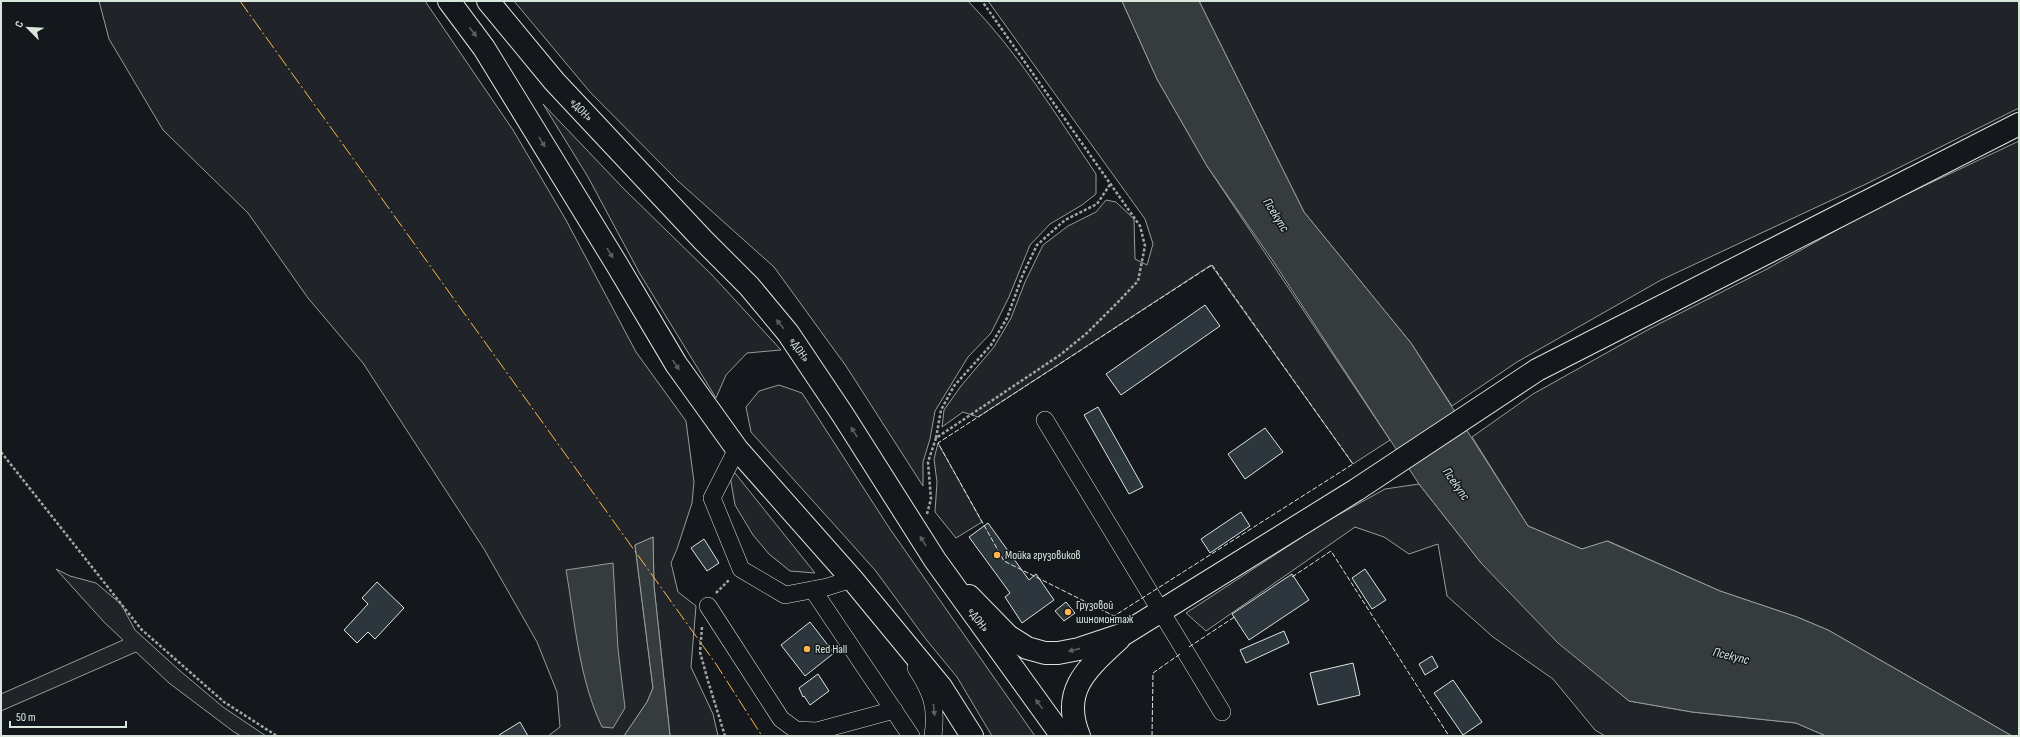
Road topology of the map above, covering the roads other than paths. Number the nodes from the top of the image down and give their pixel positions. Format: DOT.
graph roads {
  1 [pos="449,1"];
  2 [pos="488,1"];
  3 [pos="2019,124"];
  4 [pos="1045,420"];
  5 [pos="737,449"];
  6 [pos="935,560"];
  7 [pos="852,579"];
  8 [pos="813,590"];
  9 [pos="708,606"];
  10 [pos="1160,611"];
  11 [pos="882,615"];
  12 [pos="1124,634"];
  13 [pos="894,710"];
  14 [pos="1222,712"];
  15 [pos="911,736"];
  16 [pos="933,736"];
  17 [pos="972,736"];
  18 [pos="1062,736"];
  19 [pos="1079,736"];
  1 -- 5 [label="main road, one-way"];
  6 -- 2 [label="main road, «ДОН», one-way"];
  3 -- 10 [label="main road"];
  4 -- 10 [label="lane"];
  5 -- 7 [label="main road"];
  5 -- 8 [label="lane"];
  12 -- 6 [label="main road, one-way"];
  18 -- 6 [label="main road, «ДОН», one-way"];
  7 -- 8 [label="lane"];
  7 -- 11 [label="main road"];
  8 -- 13 [label="lane"];
  9 -- 13 [label="lane"];
  10 -- 12 [label="main road"];
  10 -- 14 [label="lane"];
  11 -- 16 [label="lane, one-way"];
  11 -- 17 [label="main road"];
  12 -- 19 [label="main road"];
  13 -- 15 [label="lane"];
}
